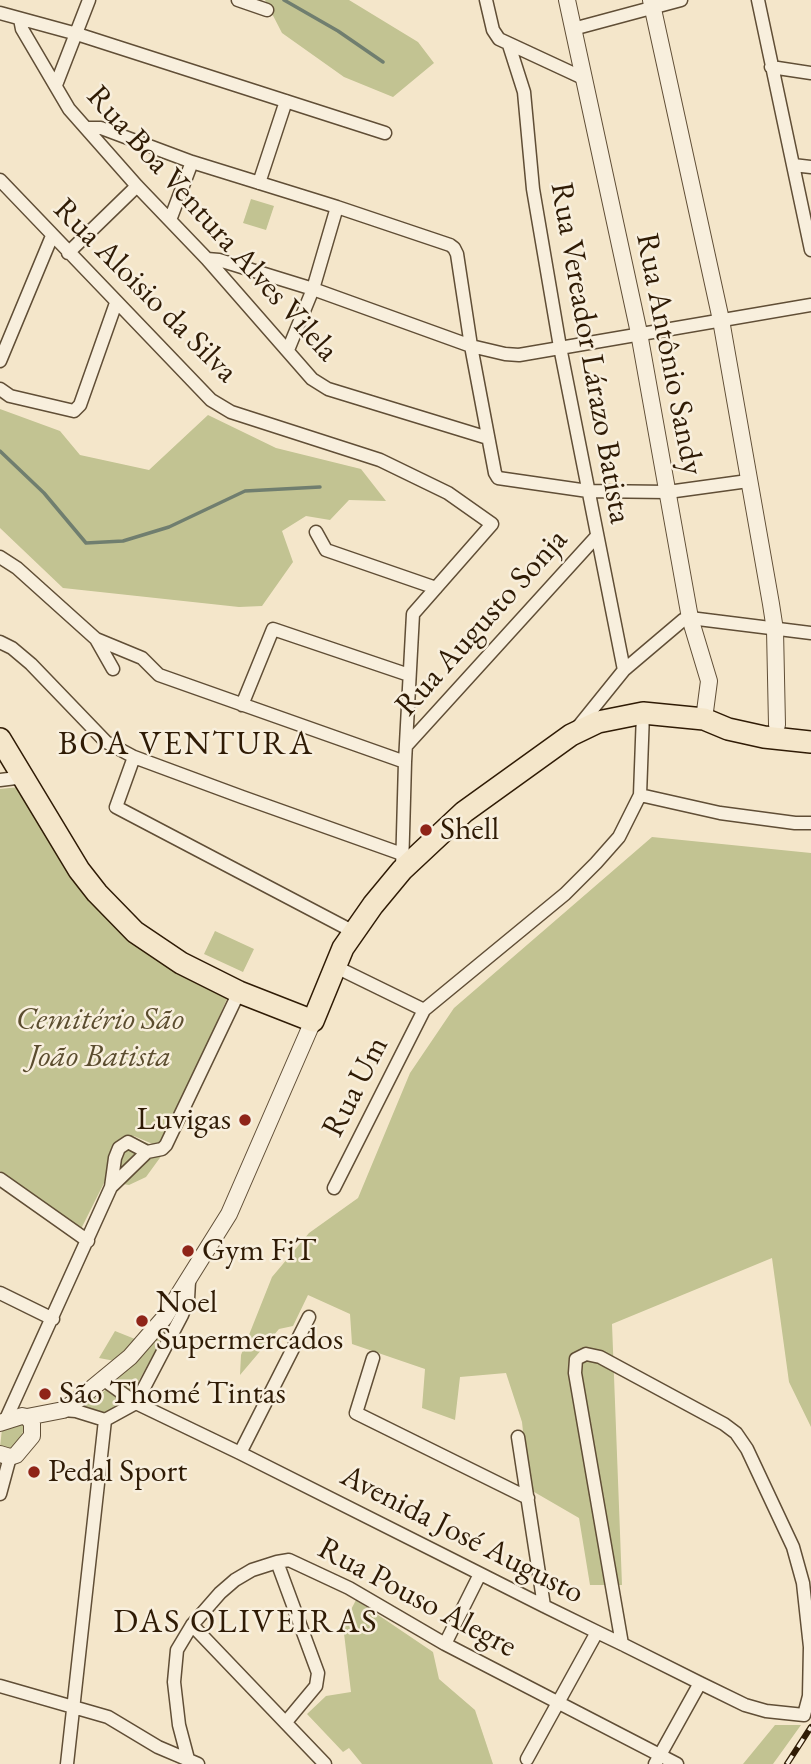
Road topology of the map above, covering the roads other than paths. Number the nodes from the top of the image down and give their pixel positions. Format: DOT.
graph roads {
  1 [pos="2,0"];
  2 [pos="89,0"];
  3 [pos="238,0"];
  4 [pos="485,0"];
  5 [pos="567,0"];
  6 [pos="681,0"];
  7 [pos="758,0"];
  8 [pos="652,5"];
  9 [pos="0,8"];
  10 [pos="267,10"];
  11 [pos="0,13"];
  12 [pos="20,19"];
  13 [pos="573,29"];
  14 [pos="77,34"];
  15 [pos="509,45"];
  16 [pos="771,68"];
  17 [pos="811,74"];
  18 [pos="583,78"];
  19 [pos="55,85"];
  20 [pos="286,101"];
  21 [pos="86,128"];
  22 [pos="385,133"];
  23 [pos="192,162"];
  24 [pos="793,164"];
  25 [pos="811,167"];
  26 [pos="0,180"];
  27 [pos="259,183"];
  28 [pos="137,186"];
  29 [pos="337,207"];
  30 [pos="170,220"];
  31 [pos="52,236"];
  32 [pos="811,250"];
  33 [pos="68,253"];
  34 [pos="207,260"];
  35 [pos="313,289"];
  36 [pos="116,303"];
  37 [pos="811,305"];
  38 [pos="721,320"];
  39 [pos="639,333"];
  40 [pos="471,346"];
  41 [pos="559,346"];
  42 [pos="288,350"];
  43 [pos="0,361"];
  44 [pos="0,389"];
  45 [pos="488,438"];
  46 [pos="748,481"];
  47 [pos="587,491"];
  48 [pos="668,492"];
  49 [pos="316,532"];
  50 [pos="596,537"];
  51 [pos="0,557"];
  52 [pos="436,588"];
  53 [pos="690,618"];
  54 [pos="775,629"];
  55 [pos="811,633"];
  56 [pos="96,639"];
  57 [pos="0,642"];
  58 [pos="113,669"];
  59 [pos="624,670"];
  60 [pos="409,675"];
  61 [pos="242,705"];
  62 [pos="643,713"];
  63 [pos="710,721"];
  64 [pos="791,734"];
  65 [pos="571,735"];
  66 [pos="0,739"];
  67 [pos="407,745"];
  68 [pos="134,757"];
  69 [pos="405,762"];
  70 [pos="24,777"];
  71 [pos="0,780"];
  72 [pos="640,795"];
  73 [pos="811,823"];
  74 [pos="402,862"];
  75 [pos="354,932"];
  76 [pos="334,966"];
  77 [pos="239,992"];
  78 [pos="424,1010"];
  79 [pos="313,1021"];
  80 [pos="147,1152"];
  81 [pos="0,1180"];
  82 [pos="111,1187"];
  83 [pos="334,1188"];
  84 [pos="88,1241"];
  85 [pos="0,1293"];
  86 [pos="177,1310"];
  87 [pos="309,1317"];
  88 [pos="53,1319"];
  89 [pos="373,1358"];
  90 [pos="104,1380"];
  91 [pos="136,1403"];
  92 [pos="63,1410"];
  93 [pos="27,1417"];
  94 [pos="105,1420"];
  95 [pos="3,1421"];
  96 [pos="32,1436"];
  97 [pos="519,1437"];
  98 [pos="240,1453"];
  99 [pos="5,1455"];
  100 [pos="0,1494"];
  101 [pos="528,1498"];
  102 [pos="277,1562"];
  103 [pos="480,1574"];
  104 [pos="544,1606"];
  105 [pos="192,1625"];
  106 [pos="597,1632"];
  107 [pos="445,1644"];
  108 [pos="622,1644"];
  109 [pos="700,1683"];
  110 [pos="0,1686"];
  111 [pos="557,1703"];
  112 [pos="74,1706"];
  113 [pos="286,1723"];
  114 [pos="527,1759"];
  115 [pos="657,1760"];
  116 [pos="193,1762"];
  117 [pos="67,1764"];
  118 [pos="325,1764"];
  119 [pos="677,1764"];
  1 -- 9 [label="street"];
  2 -- 14 [label="street"];
  3 -- 10 [label="street"];
  4 -- 15 [label="street, Rua Vereador Lárazo Batista"];
  5 -- 13 [label="street, Rua Antônio Sandy"];
  6 -- 8 [label="street"];
  7 -- 16 [label="street"];
  8 -- 13 [label="street"];
  8 -- 38 [label="street"];
  11 -- 12 [label="street"];
  12 -- 14 [label="street"];
  12 -- 19 [label="street, Rua Boa Ventura Alves Vilela"];
  13 -- 18 [label="street, Rua Antônio Sandy"];
  14 -- 19 [label="street"];
  14 -- 20 [label="street"];
  15 -- 18 [label="street"];
  15 -- 41 [label="street, Rua Vereador Lárazo Batista"];
  16 -- 17 [label="street"];
  16 -- 24 [label="street"];
  18 -- 39 [label="street, Rua Antônio Sandy"];
  19 -- 21 [label="street, Rua Boa Ventura Alves Vilela"];
  20 -- 22 [label="street"];
  20 -- 27 [label="street"];
  21 -- 23 [label="street"];
  21 -- 28 [label="street, Rua Boa Ventura Alves Vilela"];
  23 -- 27 [label="street"];
  23 -- 30 [label="street"];
  24 -- 25 [label="street"];
  24 -- 32 [label="street"];
  26 -- 31 [label="street, Rua Aloisio da Silva"];
  27 -- 29 [label="street"];
  28 -- 30 [label="street, Rua Boa Ventura Alves Vilela"];
  28 -- 33 [label="street"];
  29 -- 35 [label="street"];
  29 -- 40 [label="street"];
  30 -- 34 [label="street, Rua Boa Ventura Alves Vilela"];
  31 -- 33 [label="street, Rua Aloisio da Silva"];
  31 -- 43 [label="street"];
  33 -- 36 [label="street, Rua Aloisio da Silva"];
  34 -- 35 [label="street"];
  34 -- 42 [label="street, Rua Boa Ventura Alves Vilela"];
  35 -- 40 [label="street"];
  35 -- 42 [label="street"];
  36 -- 44 [label="street"];
  36 -- 52 [label="street, Rua Aloisio da Silva"];
  37 -- 38 [label="street"];
  38 -- 39 [label="street"];
  38 -- 46 [label="street"];
  39 -- 41 [label="street"];
  39 -- 48 [label="street, Rua Antônio Sandy"];
  40 -- 41 [label="street"];
  40 -- 45 [label="street"];
  41 -- 47 [label="street, Rua Vereador Lárazo Batista"];
  42 -- 45 [label="street, Rua Boa Ventura Alves Vilela"];
  45 -- 47 [label="street"];
  46 -- 48 [label="street"];
  46 -- 54 [label="street"];
  47 -- 48 [label="street"];
  47 -- 50 [label="street, Rua Vereador Lárazo Batista"];
  48 -- 53 [label="street, Rua Antônio Sandy"];
  49 -- 52 [label="street"];
  50 -- 59 [label="street, Rua Vereador Lárazo Batista"];
  50 -- 67 [label="street, Rua Augusto Sonja"];
  51 -- 56 [label="street"];
  52 -- 60 [label="street"];
  53 -- 54 [label="street"];
  53 -- 59 [label="street"];
  53 -- 63 [label="street, Rua Antônio Sandy"];
  54 -- 55 [label="street"];
  54 -- 64 [label="street"];
  56 -- 58 [label="street"];
  56 -- 61 [label="street"];
  57 -- 68 [label="street"];
  59 -- 65 [label="street"];
  60 -- 61 [label="street"];
  60 -- 67 [label="street"];
  61 -- 69 [label="street"];
  62 -- 63 [label="main road"];
  62 -- 65 [label="main road"];
  62 -- 72 [label="street"];
  63 -- 64 [label="main road"];
  65 -- 74 [label="main road"];
  66 -- 70 [label="main road"];
  67 -- 69 [label="street"];
  68 -- 74 [label="street"];
  68 -- 75 [label="street"];
  69 -- 74 [label="street"];
  70 -- 71 [label="street"];
  70 -- 77 [label="main road"];
  72 -- 73 [label="street"];
  72 -- 78 [label="street"];
  74 -- 75 [label="main road"];
  75 -- 76 [label="main road"];
  76 -- 78 [label="street"];
  76 -- 79 [label="main road"];
  77 -- 79 [label="main road"];
  77 -- 80 [label="street"];
  78 -- 83 [label="street, Rua Um"];
  79 -- 86 [label="street"];
  80 -- 82 [label="street"];
  80 -- 82 [label="street"];
  81 -- 84 [label="street"];
  82 -- 84 [label="street"];
  84 -- 88 [label="street"];
  85 -- 88 [label="street"];
  86 -- 90 [label="street"];
  86 -- 91 [label="street"];
  87 -- 98 [label="street"];
  88 -- 95 [label="street"];
  89 -- 101 [label="street"];
  90 -- 91 [label="street, Avenida José Augusto"];
  90 -- 92 [label="street"];
  91 -- 94 [label="street"];
  91 -- 98 [label="street, Avenida José Augusto"];
  92 -- 93 [label="street"];
  92 -- 94 [label="street"];
  92 -- 96 [label="street"];
  93 -- 95 [label="street"];
  93 -- 96 [label="street"];
  94 -- 112 [label="street"];
  96 -- 99 [label="street"];
  97 -- 101 [label="street"];
  98 -- 103 [label="street, Avenida José Augusto"];
  99 -- 100 [label="street"];
  101 -- 104 [label="street"];
  102 -- 105 [label="street, Rua Pouso Alegre"];
  102 -- 107 [label="street, Rua Pouso Alegre"];
  102 -- 113 [label="street"];
  103 -- 104 [label="street, Avenida José Augusto"];
  103 -- 107 [label="street"];
  104 -- 106 [label="street, Avenida José Augusto"];
  105 -- 113 [label="street"];
  105 -- 116 [label="street, Rua Pouso Alegre"];
  106 -- 108 [label="street, Avenida José Augusto"];
  106 -- 111 [label="street"];
  107 -- 111 [label="street, Rua Pouso Alegre"];
  108 -- 109 [label="street, Avenida José Augusto"];
  108 -- 109 [label="street, Avenida José Augusto"];
  109 -- 115 [label="street"];
  110 -- 112 [label="street"];
  111 -- 114 [label="street"];
  111 -- 115 [label="street, Rua Pouso Alegre"];
  112 -- 116 [label="street"];
  112 -- 117 [label="street"];
  113 -- 118 [label="street"];
  115 -- 119 [label="street, Rua Pouso Alegre"];
}
